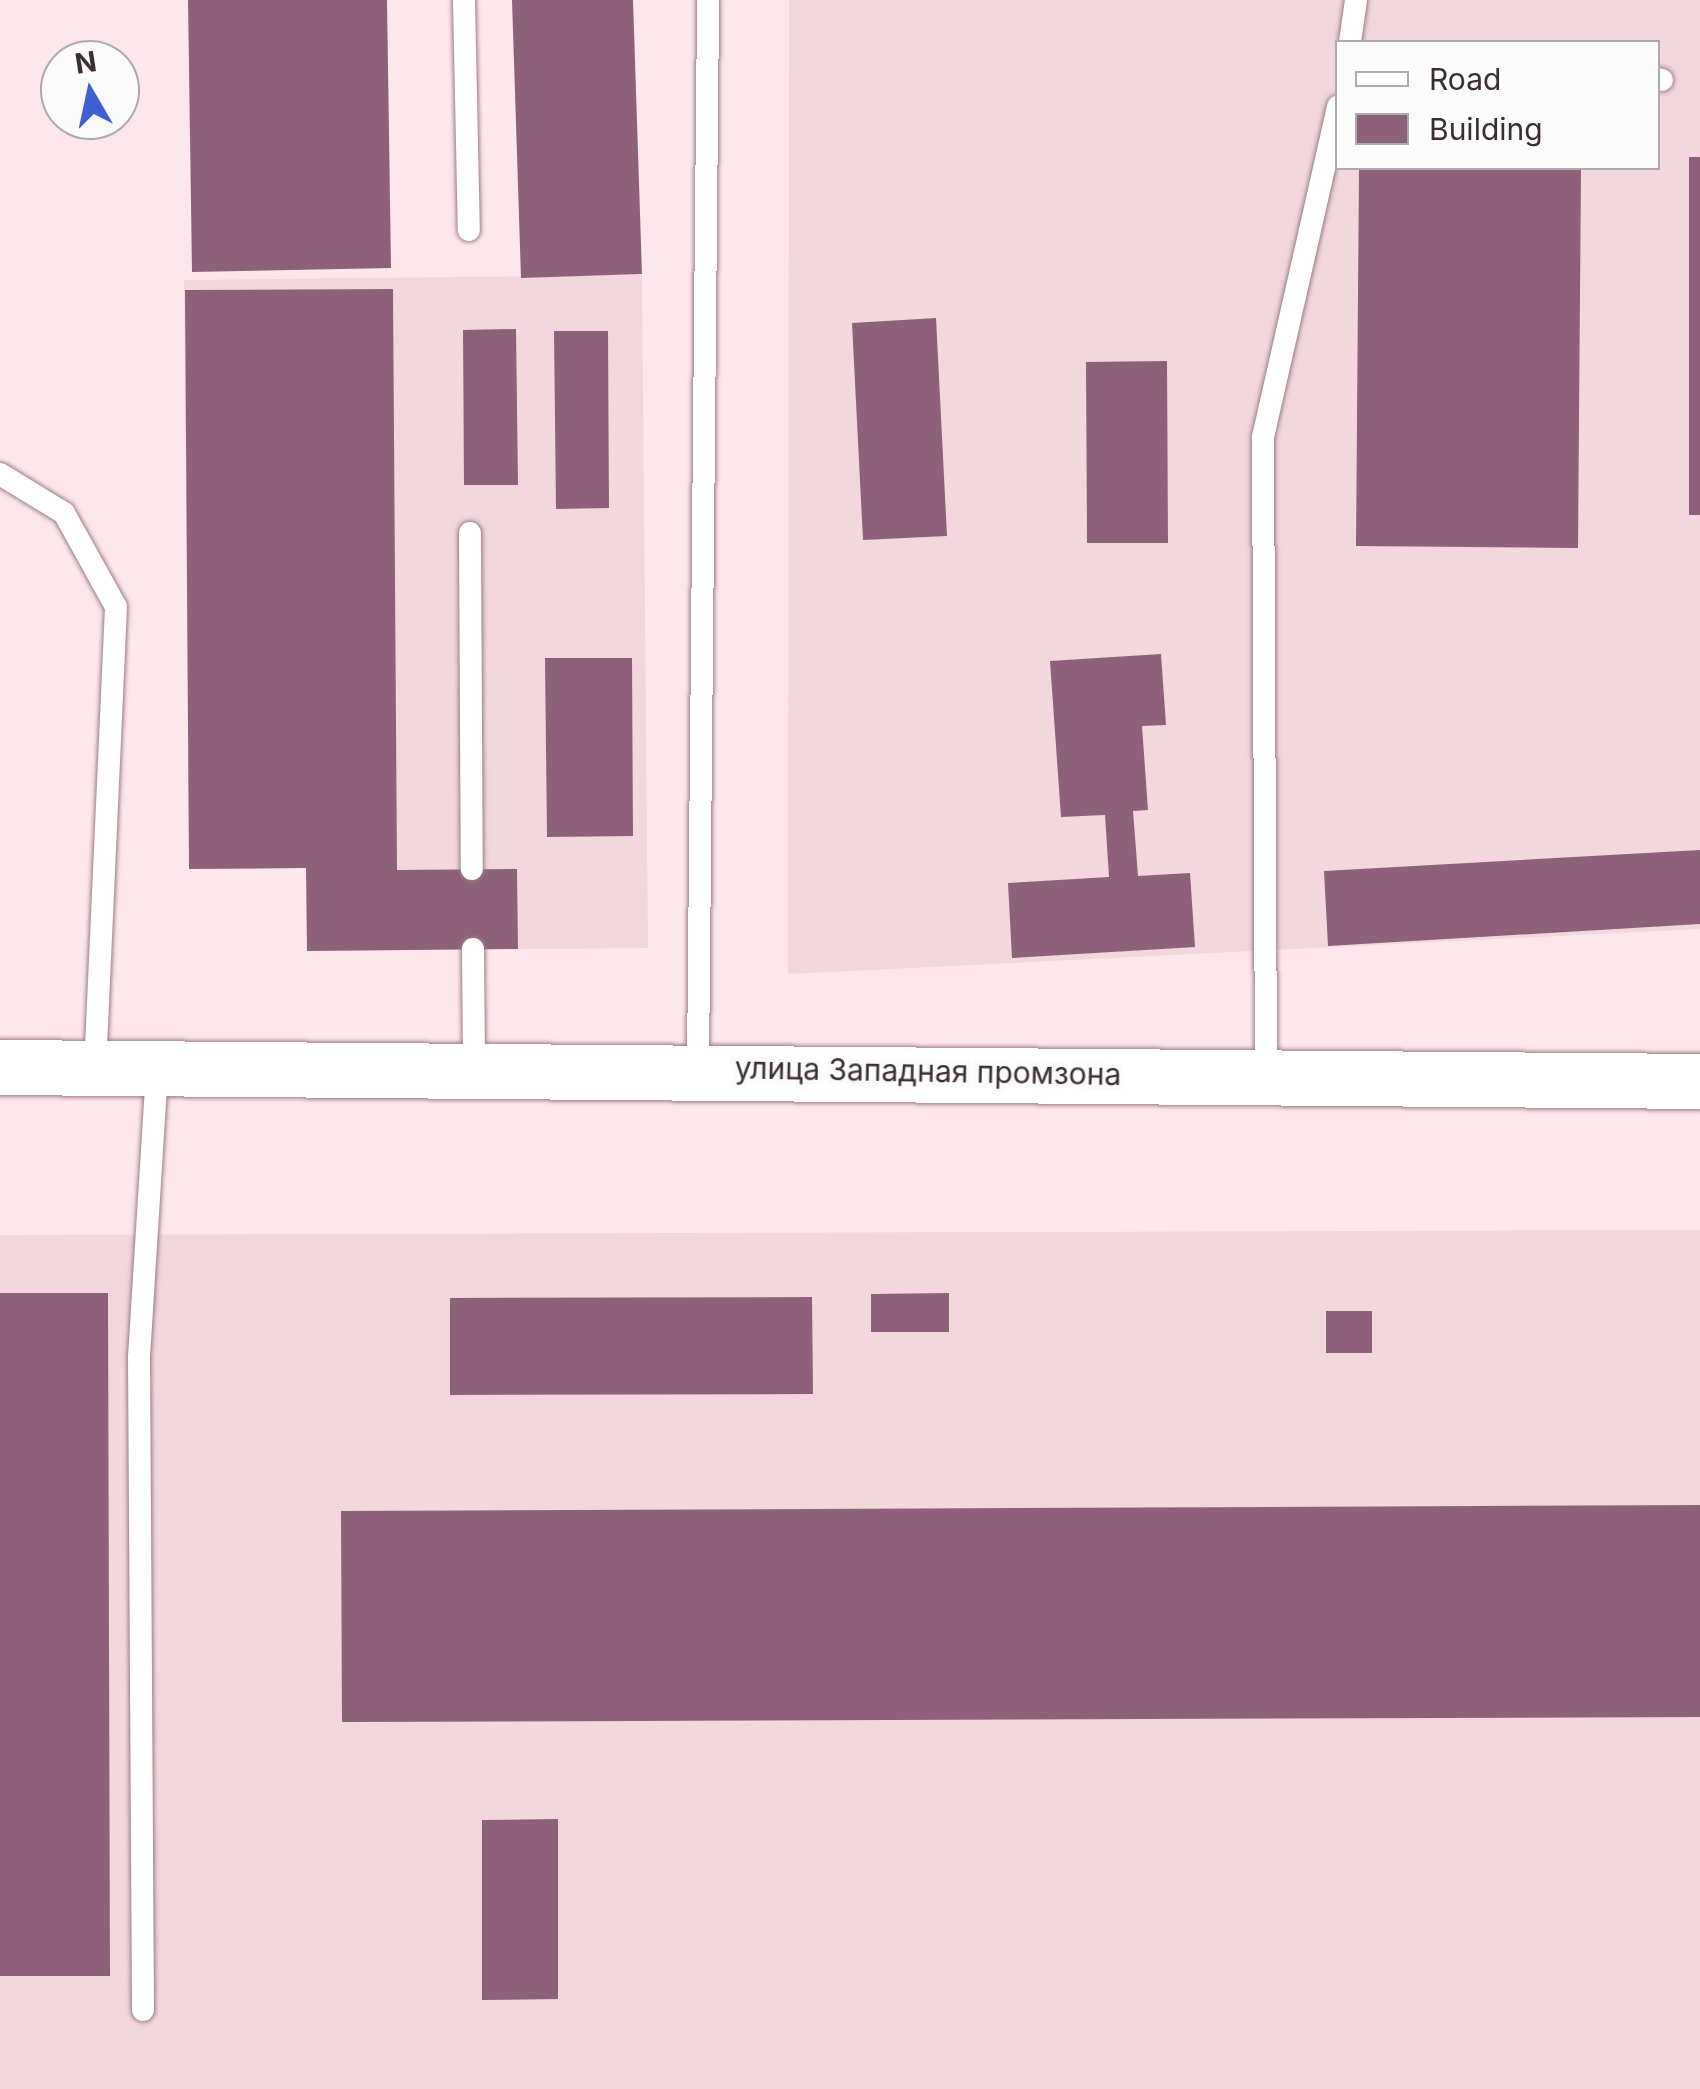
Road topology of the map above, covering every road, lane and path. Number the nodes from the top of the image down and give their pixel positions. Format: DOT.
graph roads {
  1 [pos="464,0"];
  2 [pos="708,0"];
  3 [pos="1356,0"];
  4 [pos="1350,40"];
  5 [pos="1335,119"];
  6 [pos="469,230"];
  7 [pos="0,474"];
  8 [pos="470,533"];
  9 [pos="472,869"];
  10 [pos="472,950"];
  11 [pos="0,1068"];
  12 [pos="95,1068"];
  13 [pos="157,1068"];
  14 [pos="474,1068"];
  15 [pos="698,1068"];
  16 [pos="1266,1075"];
  17 [pos="1700,1080"];
  18 [pos="143,2010"];
  1 -- 6 [label="lane"];
  2 -- 15 [label="lane"];
  3 -- 4 [label="lane"];
  5 -- 16 [label="lane"];
  7 -- 12 [label="lane"];
  8 -- 9 [label="lane"];
  10 -- 14 [label="lane"];
  11 -- 12 [label="street, улица Западная промзона"];
  12 -- 13 [label="street, улица Западная промзона"];
  13 -- 14 [label="street, улица Западная промзона"];
  13 -- 18 [label="lane"];
  14 -- 15 [label="street, улица Западная промзона"];
  15 -- 16 [label="street, улица Западная промзона"];
  16 -- 17 [label="street, улица Западная промзона"];
}
